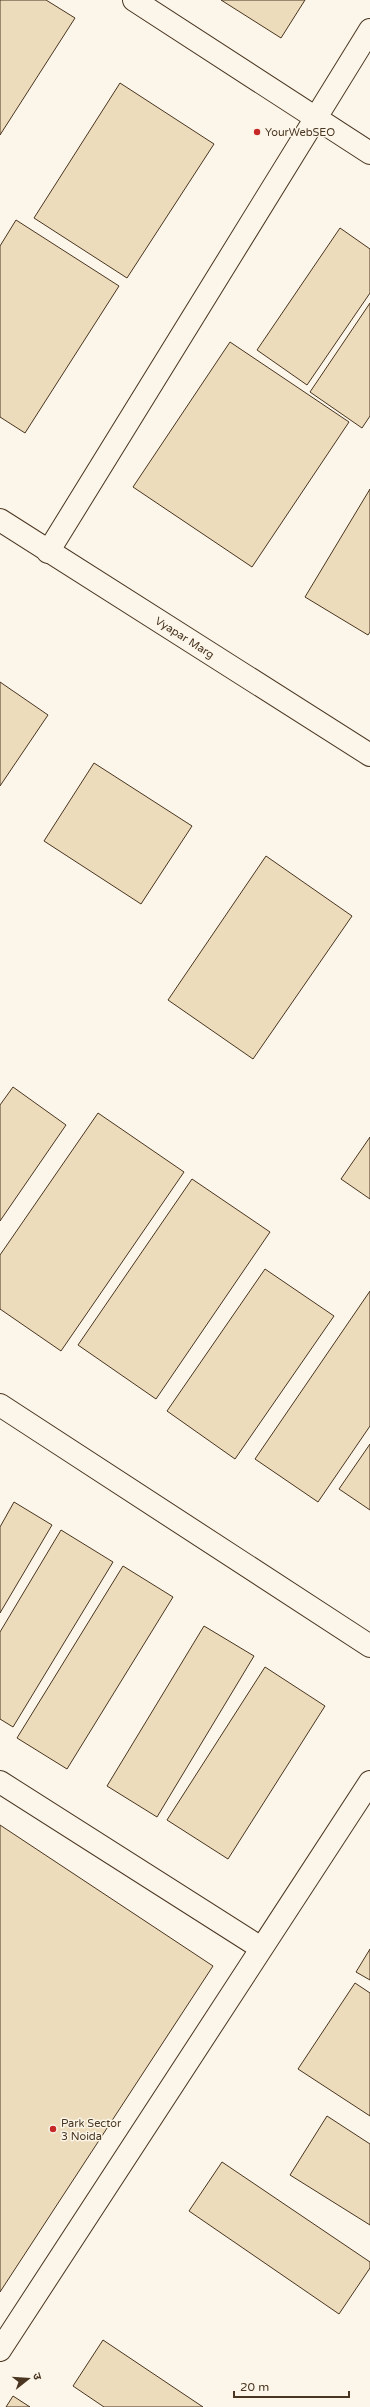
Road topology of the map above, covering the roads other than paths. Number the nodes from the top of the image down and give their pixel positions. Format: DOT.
graph roads {
  1 [pos="134,0"];
  2 [pos="370,30"];
  3 [pos="316,116"];
  4 [pos="370,153"];
  5 [pos="0,520"];
  6 [pos="48,552"];
  7 [pos="370,755"];
  8 [pos="0,1405"];
  9 [pos="370,1646"];
  10 [pos="0,1782"];
  11 [pos="370,1782"];
  12 [pos="261,1948"];
  13 [pos="0,2350"];
  1 -- 3 [label="street"];
  2 -- 3 [label="street"];
  3 -- 4 [label="street"];
  3 -- 6 [label="street"];
  5 -- 6 [label="street, Vyapar Marg"];
  6 -- 7 [label="street, Vyapar Marg"];
  8 -- 9 [label="street"];
  10 -- 12 [label="street"];
  11 -- 12 [label="street"];
  12 -- 13 [label="street"];
}
